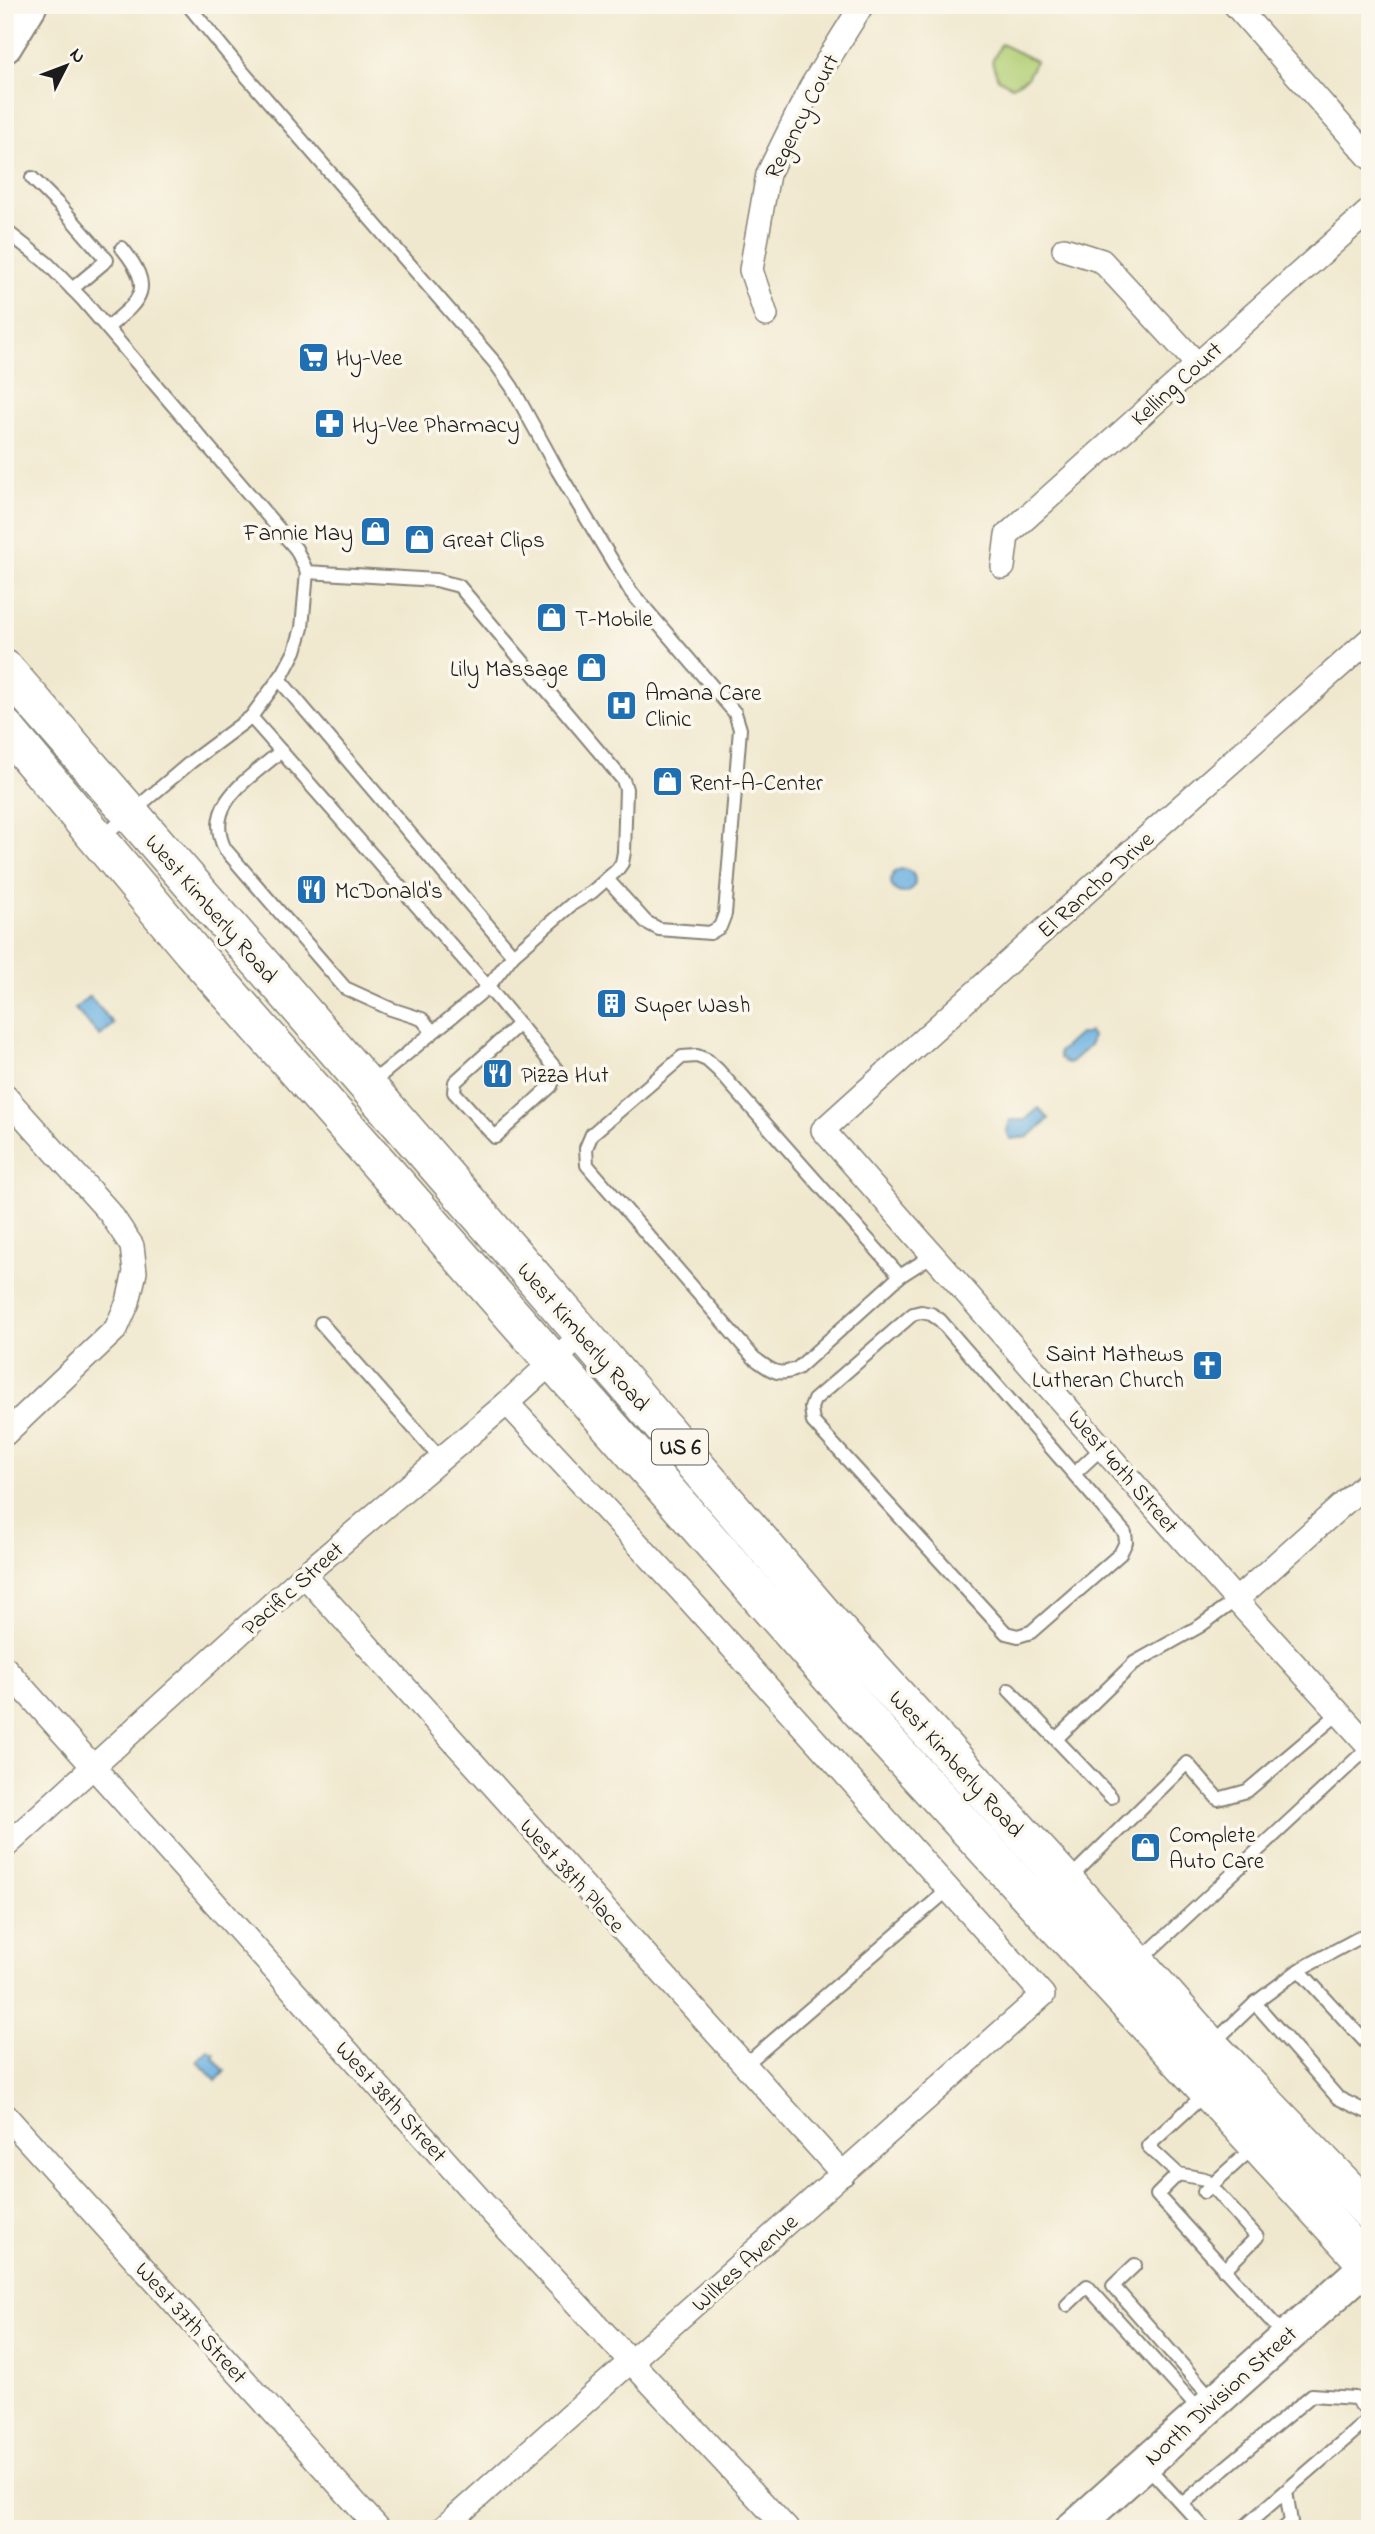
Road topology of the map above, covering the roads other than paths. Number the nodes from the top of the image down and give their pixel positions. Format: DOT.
graph roads {
  1 [pos="188,5"];
  2 [pos="862,5"];
  3 [pos="1235,5"];
  4 [pos="21,9"];
  5 [pos="5,46"];
  6 [pos="1370,158"];
  7 [pos="32,178"];
  8 [pos="1370,210"];
  9 [pos="5,230"];
  10 [pos="122,248"];
  11 [pos="1064,249"];
  12 [pos="72,289"];
  13 [pos="766,315"];
  14 [pos="107,328"];
  15 [pos="1197,365"];
  16 [pos="1003,567"];
  17 [pos="307,572"];
  18 [pos="1370,639"];
  19 [pos="5,669"];
  20 [pos="279,680"];
  21 [pos="251,717"];
  22 [pos="5,728"];
  23 [pos="281,751"];
  24 [pos="130,814"];
  25 [pos="99,840"];
  26 [pos="608,880"];
  27 [pos="513,955"];
  28 [pos="488,987"];
  29 [pos="519,1024"];
  30 [pos="433,1032"];
  31 [pos="368,1087"];
  32 [pos="5,1096"];
  33 [pos="822,1130"];
  34 [pos="933,1255"];
  35 [pos="900,1276"];
  36 [pos="321,1323"];
  37 [pos="583,1334"];
  38 [pos="552,1362"];
  39 [pos="507,1403"];
  40 [pos="5,1434"];
  41 [pos="1103,1447"];
  42 [pos="441,1459"];
  43 [pos="1075,1473"];
  44 [pos="1370,1480"];
  45 [pos="304,1575"];
  46 [pos="1236,1600"];
  47 [pos="5,1668"];
  48 [pos="1009,1690"];
  49 [pos="1339,1713"];
  50 [pos="1056,1739"];
  51 [pos="1370,1747"];
  52 [pos="95,1768"];
  53 [pos="1111,1797"];
  54 [pos="5,1847"];
  55 [pos="1066,1882"];
  56 [pos="949,1889"];
  57 [pos="1370,1932"];
  58 [pos="1137,1963"];
  59 [pos="1299,1970"];
  60 [pos="1255,2003"];
  61 [pos="1210,2046"];
  62 [pos="1370,2047"];
  63 [pos="745,2065"];
  64 [pos="1207,2092"];
  65 [pos="1370,2110"];
  66 [pos="5,2115"];
  67 [pos="1256,2145"];
  68 [pos="843,2174"];
  69 [pos="1178,2174"];
  70 [pos="1208,2188"];
  71 [pos="1188,2207"];
  72 [pos="1370,2212"];
  73 [pos="1177,2217"];
  74 [pos="1204,2225"];
  75 [pos="1193,2235"];
  76 [pos="1135,2265"];
  77 [pos="1369,2265"];
  78 [pos="1224,2270"];
  79 [pos="1067,2305"];
  80 [pos="1285,2336"];
  81 [pos="632,2362"];
  82 [pos="1208,2407"];
  83 [pos="1370,2417"];
  84 [pos="1145,2464"];
  85 [pos="1286,2491"];
  86 [pos="1182,2504"];
  87 [pos="379,2529"];
  88 [pos="442,2529"];
  89 [pos="787,2529"];
  90 [pos="1072,2529"];
  91 [pos="1205,2529"];
  92 [pos="1242,2529"];
  93 [pos="1283,2529"];
  1 -- 26 [label="lane"];
  2 -- 13 [label="street, Regency Court"];
  3 -- 6 [label="street"];
  4 -- 5 [label="main road"];
  7 -- 12 [label="lane"];
  8 -- 15 [label="street, Kelling Court"];
  9 -- 12 [label="lane"];
  10 -- 14 [label="lane"];
  11 -- 15 [label="street"];
  12 -- 14 [label="lane"];
  14 -- 17 [label="lane"];
  15 -- 16 [label="street, Kelling Court"];
  17 -- 20 [label="lane"];
  17 -- 26 [label="lane"];
  18 -- 33 [label="street, El Rancho Drive"];
  19 -- 24 [label="main road, West Kimberly Road / US 6"];
  20 -- 21 [label="lane"];
  20 -- 27 [label="lane"];
  21 -- 23 [label="lane"];
  21 -- 24 [label="lane"];
  22 -- 25 [label="main road, West Kimberly Road / US 6"];
  23 -- 28 [label="lane"];
  23 -- 30 [label="lane"];
  24 -- 25 [label="lane"];
  24 -- 31 [label="main road, West Kimberly Road / US 6"];
  25 -- 38 [label="main road, West Kimberly Road / US 6"];
  26 -- 27 [label="lane"];
  27 -- 28 [label="lane"];
  28 -- 29 [label="lane"];
  28 -- 30 [label="lane"];
  29 -- 29 [label="lane"];
  30 -- 31 [label="lane"];
  31 -- 37 [label="main road, West Kimberly Road / US 6"];
  32 -- 40 [label="street"];
  33 -- 34 [label="street, West 40th Street"];
  34 -- 35 [label="lane"];
  34 -- 41 [label="street, West 40th Street"];
  35 -- 35 [label="lane"];
  36 -- 42 [label="lane"];
  37 -- 38 [label="street, Pacific Street"];
  37 -- 55 [label="main road, West Kimberly Road / US 6"];
  38 -- 39 [label="street, Pacific Street"];
  38 -- 64 [label="main road, West Kimberly Road / US 6"];
  39 -- 42 [label="street, Pacific Street"];
  39 -- 56 [label="street"];
  41 -- 43 [label="lane"];
  41 -- 46 [label="street, West 40th Street"];
  42 -- 45 [label="street, Pacific Street"];
  43 -- 43 [label="lane"];
  44 -- 46 [label="street"];
  45 -- 52 [label="street, Pacific Street"];
  45 -- 63 [label="street, West 38th Place"];
  46 -- 49 [label="street, West 40th Street"];
  46 -- 50 [label="lane"];
  47 -- 52 [label="street, West 38th Street"];
  48 -- 50 [label="lane"];
  49 -- 51 [label="street, West 40th Street"];
  49 -- 55 [label="lane"];
  50 -- 53 [label="lane"];
  51 -- 58 [label="lane"];
  52 -- 54 [label="street, Pacific Street"];
  52 -- 81 [label="street, West 38th Street"];
  55 -- 58 [label="main road, West Kimberly Road / US 6"];
  56 -- 63 [label="lane"];
  56 -- 68 [label="street, Wilkes Avenue"];
  57 -- 59 [label="lane"];
  58 -- 61 [label="main road, West Kimberly Road / US 6"];
  59 -- 60 [label="lane"];
  59 -- 62 [label="lane"];
  60 -- 61 [label="lane"];
  60 -- 65 [label="lane"];
  61 -- 72 [label="main road, West Kimberly Road / US 6"];
  63 -- 68 [label="street, West 38th Place"];
  64 -- 67 [label="main road, West Kimberly Road / US 6"];
  64 -- 69 [label="lane"];
  66 -- 87 [label="street, West 37th Street"];
  67 -- 70 [label="lane"];
  67 -- 77 [label="main road, West Kimberly Road / US 6"];
  68 -- 81 [label="street, Wilkes Avenue"];
  69 -- 70 [label="lane"];
  69 -- 73 [label="lane"];
  70 -- 78 [label="lane"];
  71 -- 73 [label="lane"];
  73 -- 75 [label="lane"];
  74 -- 75 [label="lane"];
  75 -- 78 [label="lane"];
  76 -- 82 [label="lane"];
  77 -- 80 [label="main road, North Division Street"];
  78 -- 80 [label="lane"];
  79 -- 82 [label="lane"];
  80 -- 82 [label="main road, North Division Street"];
  81 -- 88 [label="street, Wilkes Avenue"];
  81 -- 89 [label="street, West 38th Street"];
  82 -- 84 [label="main road, North Division Street"];
  83 -- 85 [label="lane"];
  83 -- 86 [label="lane"];
  84 -- 86 [label="lane"];
  84 -- 90 [label="main road, North Division Street"];
  85 -- 92 [label="lane"];
  85 -- 93 [label="lane"];
  86 -- 91 [label="lane"];
}
